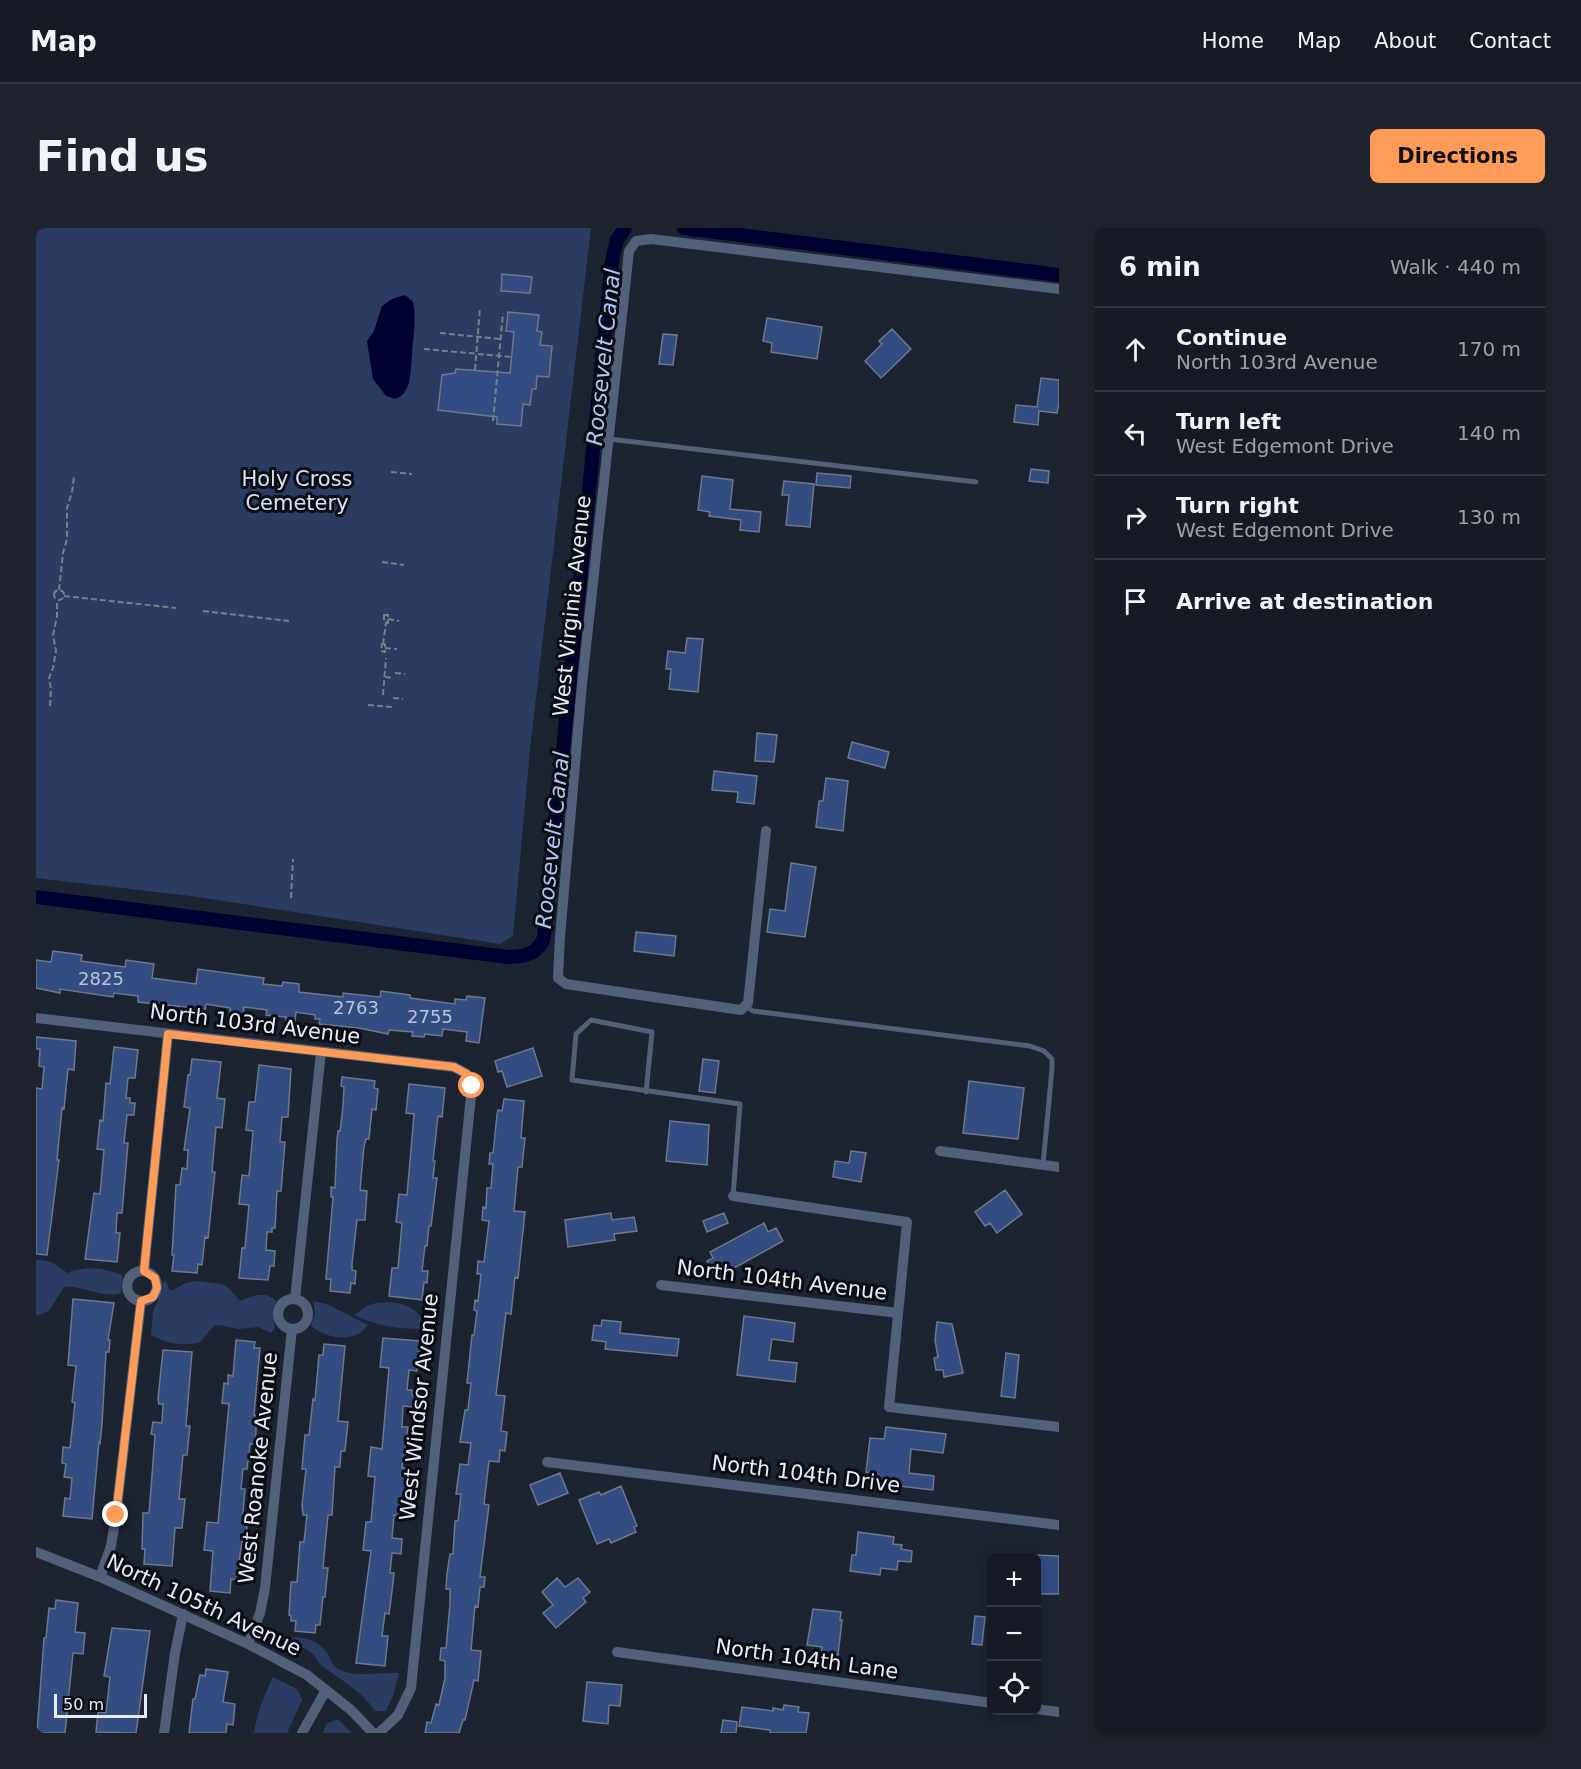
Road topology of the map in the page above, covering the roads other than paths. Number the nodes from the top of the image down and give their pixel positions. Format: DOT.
graph roads {
  1 [pos="1059,289"];
  2 [pos="609,439"];
  3 [pos="976,482"];
  4 [pos="766,831"];
  5 [pos="743,1008"];
  6 [pos="36,1018"];
  7 [pos="168,1034"];
  8 [pos="321,1052"];
  9 [pos="467,1074"];
  10 [pos="646,1092"];
  11 [pos="940,1151"];
  12 [pos="1043,1165"];
  13 [pos="1059,1167"];
  14 [pos="733,1196"];
  15 [pos="144,1271"];
  16 [pos="661,1285"];
  17 [pos="296,1299"];
  18 [pos="141,1301"];
  19 [pos="898,1313"];
  20 [pos="292,1329"];
  21 [pos="1059,1427"];
  22 [pos="547,1462"];
  23 [pos="1059,1525"];
  24 [pos="36,1552"];
  25 [pos="100,1577"];
  26 [pos="183,1614"];
  27 [pos="248,1644"];
  28 [pos="616,1652"];
  29 [pos="326,1690"];
  30 [pos="987,1702"];
  31 [pos="1041,1710"];
  32 [pos="1059,1712"];
  33 [pos="164,1733"];
  34 [pos="302,1733"];
  35 [pos="373,1733"];
  36 [pos="379,1733"];
  1 -- 2 [label="street, West Virginia Avenue"];
  2 -- 3 [label="lane"];
  2 -- 5 [label="street, West Virginia Avenue"];
  4 -- 5 [label="street"];
  5 -- 12 [label="lane"];
  6 -- 7 [label="street, North 103rd Avenue"];
  7 -- 8 [label="street, North 103rd Avenue"];
  7 -- 15 [label="street"];
  8 -- 9 [label="street, North 103rd Avenue"];
  8 -- 17 [label="street"];
  9 -- 36 [label="street, West Windsor Avenue"];
  10 -- 10 [label="lane"];
  10 -- 14 [label="lane"];
  11 -- 12 [label="street"];
  12 -- 13 [label="street"];
  14 -- 19 [label="street, North 104th Avenue"];
  15 -- 18 [label="street"];
  15 -- 18 [label="street"];
  16 -- 19 [label="street, North 104th Avenue"];
  17 -- 20 [label="street"];
  17 -- 20 [label="street"];
  18 -- 25 [label="street"];
  19 -- 21 [label="street, North 104th Avenue"];
  20 -- 27 [label="street, West Roanoke Avenue"];
  22 -- 23 [label="street, North 104th Drive"];
  24 -- 25 [label="street, North 105th Avenue"];
  25 -- 26 [label="street, North 105th Avenue"];
  26 -- 27 [label="street, North 105th Avenue"];
  26 -- 33 [label="street"];
  27 -- 29 [label="street, North 105th Avenue"];
  28 -- 30 [label="street, North 104th Lane"];
  29 -- 34 [label="street"];
  29 -- 35 [label="street, North 105th Avenue"];
  31 -- 32 [label="street"];
}
